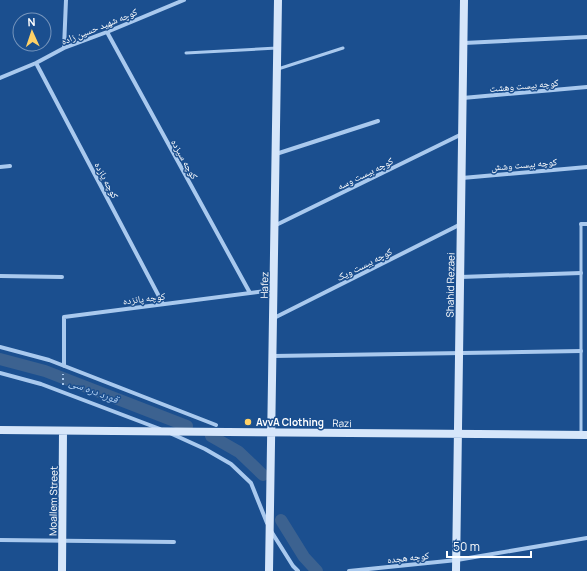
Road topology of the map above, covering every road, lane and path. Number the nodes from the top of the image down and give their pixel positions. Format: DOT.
graph roads {
  1 [pos="66,0"];
  2 [pos="184,0"];
  3 [pos="278,0"];
  4 [pos="464,0"];
  5 [pos="107,32"];
  6 [pos="587,37"];
  7 [pos="464,43"];
  8 [pos="64,48"];
  9 [pos="277,48"];
  10 [pos="343,48"];
  11 [pos="186,53"];
  12 [pos="36,63"];
  13 [pos="277,69"];
  14 [pos="0,78"];
  15 [pos="587,88"];
  16 [pos="463,98"];
  17 [pos="378,121"];
  18 [pos="462,134"];
  19 [pos="276,154"];
  20 [pos="10,166"];
  21 [pos="0,167"];
  22 [pos="587,167"];
  23 [pos="462,178"];
  24 [pos="461,224"];
  25 [pos="581,224"];
  26 [pos="587,224"];
  27 [pos="274,226"];
  28 [pos="581,273"];
  29 [pos="0,276"];
  30 [pos="62,277"];
  31 [pos="460,277"];
  32 [pos="274,290"];
  33 [pos="250,293"];
  34 [pos="163,304"];
  35 [pos="273,318"];
  36 [pos="0,347"];
  37 [pos="581,351"];
  38 [pos="459,353"];
  39 [pos="273,356"];
  40 [pos="64,366"];
  41 [pos="0,373"];
  42 [pos="63,373"];
  43 [pos="62,385"];
  44 [pos="216,425"];
  45 [pos="0,430"];
  46 [pos="63,431"];
  47 [pos="167,432"];
  48 [pos="272,432"];
  49 [pos="458,434"];
  50 [pos="584,435"];
  51 [pos="270,530"];
  52 [pos="587,538"];
  53 [pos="0,540"];
  54 [pos="62,540"];
  55 [pos="174,542"];
  56 [pos="457,560"];
  57 [pos="62,571"];
  58 [pos="269,571"];
  59 [pos="298,571"];
  60 [pos="349,571"];
  61 [pos="456,571"];
  1 -- 8 [label="street"];
  2 -- 5 [label="street, کوچه شهید حسین زاده"];
  3 -- 9 [label="street, Hafez"];
  4 -- 7 [label="street, Shahid Rezaei"];
  5 -- 8 [label="street, کوچه شهید حسین زاده"];
  5 -- 33 [label="street, کوچه سیزده"];
  6 -- 7 [label="street"];
  7 -- 16 [label="street, Shahid Rezaei"];
  8 -- 12 [label="street, کوچه شهید حسین زاده"];
  9 -- 11 [label="lane"];
  9 -- 13 [label="street, Hafez"];
  10 -- 13 [label="lane"];
  12 -- 14 [label="street, کوچه شهید حسین زاده"];
  12 -- 34 [label="street, کوچه یازده"];
  13 -- 19 [label="street, Hafez"];
  15 -- 16 [label="street, کوچه بیست وهشت"];
  16 -- 18 [label="street, Shahid Rezaei"];
  17 -- 19 [label="street"];
  18 -- 23 [label="street, Shahid Rezaei"];
  18 -- 27 [label="street, کوچه بیست وسه"];
  19 -- 27 [label="street, Hafez"];
  20 -- 21 [label="street"];
  22 -- 23 [label="street, کوچه بیست وشش"];
  23 -- 24 [label="street, Shahid Rezaei"];
  24 -- 31 [label="street, Shahid Rezaei"];
  24 -- 35 [label="street, کوچه بیست ویک"];
  25 -- 26 [label="street"];
  25 -- 28 [label="lane"];
  27 -- 32 [label="street, Hafez"];
  28 -- 31 [label="street"];
  28 -- 37 [label="lane"];
  29 -- 30 [label="street"];
  31 -- 38 [label="street, Shahid Rezaei"];
  32 -- 33 [label="street, کوچه پانزده"];
  32 -- 35 [label="street, Hafez"];
  33 -- 34 [label="street, کوچه پانزده"];
  34 -- 40 [label="street, کوچه پانزده"];
  35 -- 39 [label="street, Hafez"];
  36 -- 40 [label="street"];
  37 -- 38 [label="street"];
  37 -- 50 [label="lane"];
  38 -- 39 [label="street"];
  38 -- 49 [label="street, Shahid Rezaei"];
  39 -- 48 [label="street, Hafez"];
  40 -- 44 [label="street"];
  41 -- 47 [label="street"];
  42 -- 43 [label="path"];
  45 -- 46 [label="street, Razi"];
  46 -- 47 [label="street, Razi"];
  46 -- 54 [label="street, Moallem Street"];
  47 -- 48 [label="street, Razi"];
  47 -- 51 [label="street"];
  48 -- 49 [label="street, Razi"];
  48 -- 51 [label="street, Hafez"];
  49 -- 50 [label="street, Razi"];
  49 -- 56 [label="street, Shahid Rezaei"];
  51 -- 58 [label="street, Hafez"];
  51 -- 59 [label="street"];
  52 -- 56 [label="street, کوچه هجده"];
  53 -- 54 [label="street"];
  54 -- 55 [label="street"];
  54 -- 57 [label="street, Moallem Street"];
  56 -- 60 [label="street, کوچه هجده"];
  56 -- 61 [label="street, Shahid Rezaei"];
}
